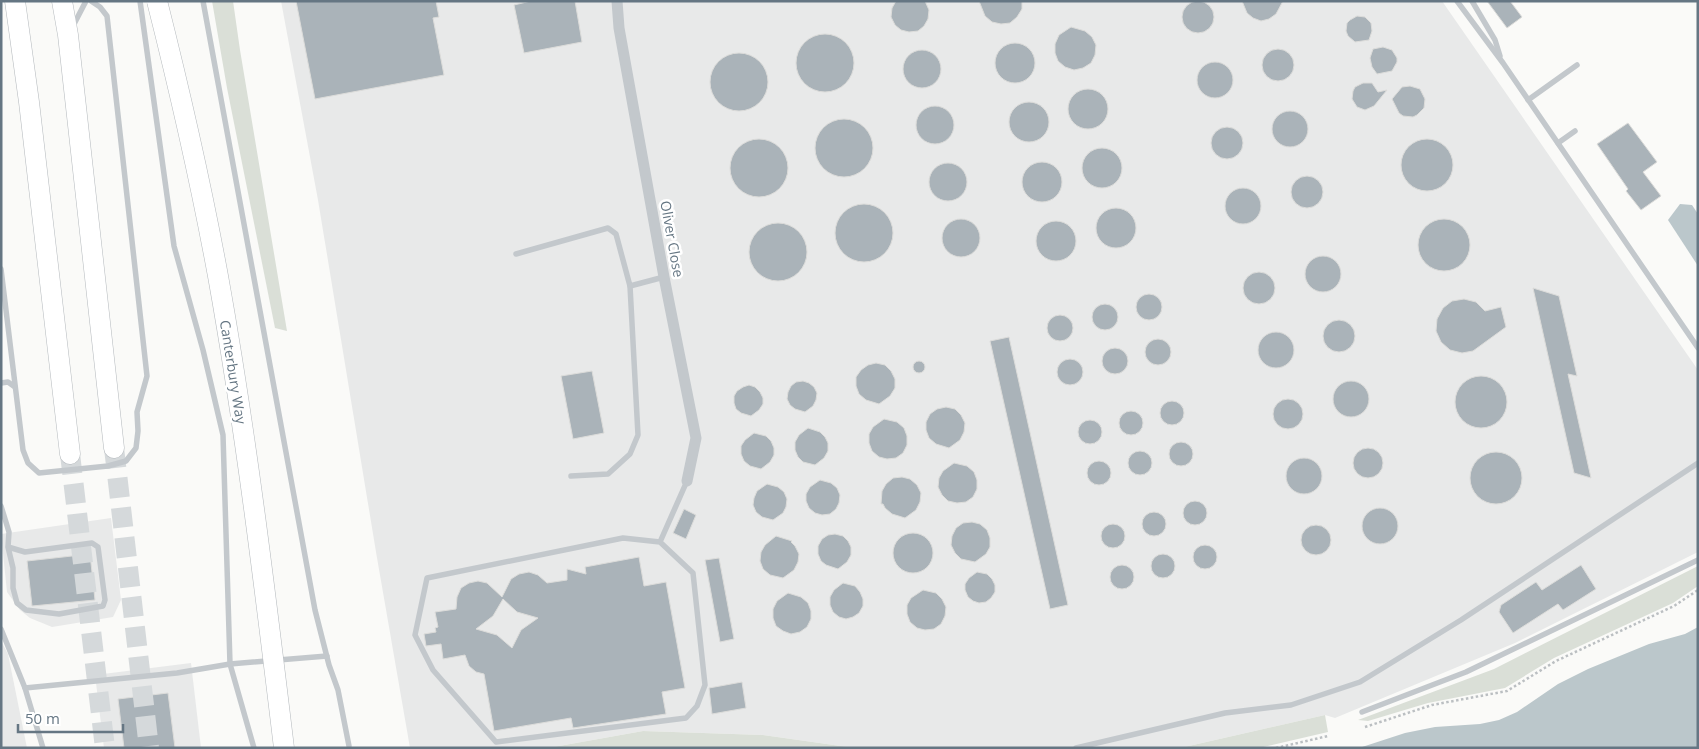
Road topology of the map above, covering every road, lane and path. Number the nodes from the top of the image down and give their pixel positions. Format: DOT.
graph roads {
  1 [pos="15,1"];
  2 [pos="62,1"];
  3 [pos="86,1"];
  4 [pos="91,1"];
  5 [pos="140,1"];
  6 [pos="157,1"];
  7 [pos="203,1"];
  8 [pos="617,1"];
  9 [pos="1457,1"];
  10 [pos="1472,1"];
  11 [pos="68,35"];
  12 [pos="1503,63"];
  13 [pos="1576,65"];
  14 [pos="1528,100"];
  15 [pos="1575,131"];
  16 [pos="1558,143"];
  17 [pos="516,254"];
  18 [pos="1,269"];
  19 [pos="664,277"];
  20 [pos="630,286"];
  21 [pos="1698,348"];
  22 [pos="1,383"];
  23 [pos="15,387"];
  24 [pos="114,448"];
  25 [pos="70,454"];
  26 [pos="1698,463"];
  27 [pos="571,476"];
  28 [pos="687,481"];
  29 [pos="1,506"];
  30 [pos="660,542"];
  31 [pos="8,547"];
  32 [pos="1698,560"];
  33 [pos="1698,590"];
  34 [pos="1,629"];
  35 [pos="327,656"];
  36 [pos="230,664"];
  37 [pos="25,688"];
  38 [pos="1362,712"];
  39 [pos="1365,727"];
  40 [pos="1328,736"];
  41 [pos="349,746"];
  42 [pos="42,748"];
  43 [pos="254,748"];
  44 [pos="284,748"];
  45 [pos="1076,748"];
  46 [pos="1276,748"];
  1 -- 25 [label="highway"];
  2 -- 11 [label="highway"];
  3 -- 11 [label="lane"];
  4 -- 23 [label="lane"];
  5 -- 36 [label="lane"];
  6 -- 44 [label="highway, Canterbury Way, bridge"];
  7 -- 35 [label="lane"];
  8 -- 19 [label="street, Oliver Close"];
  9 -- 12 [label="lane"];
  10 -- 12 [label="lane"];
  11 -- 24 [label="highway"];
  12 -- 14 [label="lane"];
  13 -- 14 [label="lane"];
  14 -- 16 [label="lane"];
  15 -- 16 [label="lane"];
  16 -- 21 [label="lane"];
  17 -- 20 [label="lane"];
  18 -- 23 [label="lane"];
  19 -- 20 [label="lane"];
  19 -- 28 [label="street, Oliver Close"];
  20 -- 27 [label="lane"];
  22 -- 23 [label="lane"];
  26 -- 45 [label="lane"];
  28 -- 30 [label="lane"];
  29 -- 31 [label="lane"];
  30 -- 30 [label="lane"];
  31 -- 31 [label="lane"];
  32 -- 38 [label="lane"];
  33 -- 39 [label="path"];
  34 -- 37 [label="lane"];
  35 -- 36 [label="lane"];
  35 -- 41 [label="lane"];
  36 -- 37 [label="lane"];
  36 -- 43 [label="lane"];
  37 -- 42 [label="lane"];
  40 -- 46 [label="path"];
}
